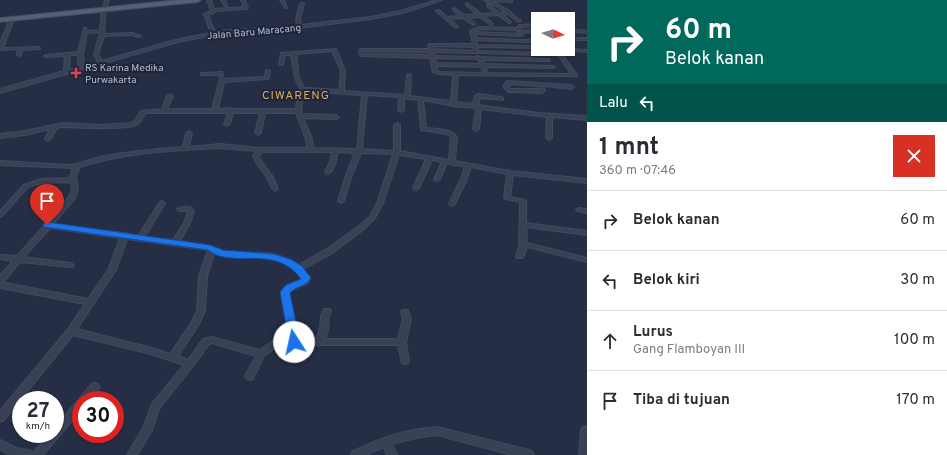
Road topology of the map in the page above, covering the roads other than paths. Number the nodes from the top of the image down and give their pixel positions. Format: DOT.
graph roads {
  1 [pos="107,0"];
  2 [pos="198,0"];
  3 [pos="209,0"];
  4 [pos="223,0"];
  5 [pos="243,0"];
  6 [pos="282,0"];
  7 [pos="440,0"];
  8 [pos="486,0"];
  9 [pos="490,0"];
  10 [pos="431,1"];
  11 [pos="511,1"];
  12 [pos="302,4"];
  13 [pos="468,4"];
  14 [pos="226,5"];
  15 [pos="488,6"];
  16 [pos="286,7"];
  17 [pos="454,9"];
  18 [pos="104,10"];
  19 [pos="213,10"];
  20 [pos="438,11"];
  21 [pos="510,13"];
  22 [pos="500,14"];
  23 [pos="482,15"];
  24 [pos="465,17"];
  25 [pos="448,18"];
  26 [pos="12,19"];
  27 [pos="0,20"];
  28 [pos="519,21"];
  29 [pos="509,22"];
  30 [pos="473,24"];
  31 [pos="491,24"];
  32 [pos="531,25"];
  33 [pos="299,27"];
  34 [pos="456,27"];
  35 [pos="531,31"];
  36 [pos="519,32"];
  37 [pos="575,32"];
  38 [pos="587,32"];
  39 [pos="102,33"];
  40 [pos="214,34"];
  41 [pos="139,36"];
  42 [pos="474,39"];
  43 [pos="575,39"];
  44 [pos="587,39"];
  45 [pos="525,40"];
  46 [pos="531,40"];
  47 [pos="476,46"];
  48 [pos="528,47"];
  49 [pos="531,47"];
  50 [pos="38,48"];
  51 [pos="21,49"];
  52 [pos="431,50"];
  53 [pos="577,50"];
  54 [pos="314,51"];
  55 [pos="587,51"];
  56 [pos="478,52"];
  57 [pos="80,53"];
  58 [pos="293,53"];
  59 [pos="68,54"];
  60 [pos="531,54"];
  61 [pos="20,55"];
  62 [pos="46,56"];
  63 [pos="544,56"];
  64 [pos="561,56"];
  65 [pos="432,57"];
  66 [pos="480,58"];
  67 [pos="316,59"];
  68 [pos="548,60"];
  69 [pos="100,62"];
  70 [pos="281,64"];
  71 [pos="433,64"];
  72 [pos="482,66"];
  73 [pos="82,67"];
  74 [pos="553,67"];
  75 [pos="268,71"];
  76 [pos="67,72"];
  77 [pos="456,73"];
  78 [pos="203,74"];
  79 [pos="486,74"];
  80 [pos="409,75"];
  81 [pos="506,75"];
  82 [pos="559,76"];
  83 [pos="222,81"];
  84 [pos="571,87"];
  85 [pos="0,91"];
  86 [pos="303,91"];
  87 [pos="341,92"];
  88 [pos="365,94"];
  89 [pos="170,96"];
  90 [pos="405,96"];
  91 [pos="420,98"];
  92 [pos="501,99"];
  93 [pos="453,104"];
  94 [pos="477,107"];
  95 [pos="164,110"];
  96 [pos="215,110"];
  97 [pos="231,110"];
  98 [pos="401,110"];
  99 [pos="263,111"];
  100 [pos="299,114"];
  101 [pos="549,115"];
  102 [pos="336,117"];
  103 [pos="587,118"];
  104 [pos="227,124"];
  105 [pos="397,125"];
  106 [pos="56,126"];
  107 [pos="476,129"];
  108 [pos="189,133"];
  109 [pos="258,133"];
  110 [pos="0,136"];
  111 [pos="549,138"];
  112 [pos="48,139"];
  113 [pos="310,149"];
  114 [pos="186,150"];
  115 [pos="260,150"];
  116 [pos="335,150"];
  117 [pos="359,151"];
  118 [pos="397,152"];
  119 [pos="430,158"];
  120 [pos="446,161"];
  121 [pos="0,163"];
  122 [pos="452,163"];
  123 [pos="77,166"];
  124 [pos="468,166"];
  125 [pos="328,172"];
  126 [pos="510,174"];
  127 [pos="437,179"];
  128 [pos="74,180"];
  129 [pos="587,181"];
  130 [pos="416,188"];
  131 [pos="275,189"];
  132 [pos="341,201"];
  133 [pos="162,203"];
  134 [pos="452,204"];
  135 [pos="180,209"];
  136 [pos="579,210"];
  137 [pos="587,211"];
  138 [pos="0,215"];
  139 [pos="47,225"];
  140 [pos="524,225"];
  141 [pos="587,233"];
  142 [pos="124,235"];
  143 [pos="140,238"];
  144 [pos="175,244"];
  145 [pos="523,244"];
  146 [pos="212,250"];
  147 [pos="520,256"];
  148 [pos="0,258"];
  149 [pos="18,259"];
  150 [pos="587,260"];
  151 [pos="70,265"];
  152 [pos="299,268"];
  153 [pos="0,280"];
  154 [pos="0,285"];
  155 [pos="90,302"];
  156 [pos="327,312"];
  157 [pos="405,312"];
  158 [pos="71,331"];
  159 [pos="294,342"];
  160 [pos="320,342"];
  161 [pos="402,342"];
  162 [pos="261,354"];
  163 [pos="172,358"];
  164 [pos="405,361"];
  165 [pos="190,364"];
  166 [pos="250,376"];
  167 [pos="96,387"];
  168 [pos="92,391"];
  169 [pos="72,414"];
  170 [pos="0,418"];
  171 [pos="64,424"];
  172 [pos="586,430"];
  173 [pos="386,441"];
  174 [pos="47,443"];
  175 [pos="0,444"];
  176 [pos="28,455"];
  177 [pos="36,455"];
  178 [pos="132,455"];
  179 [pos="356,455"];
  180 [pos="392,455"];
  181 [pos="529,455"];
  182 [pos="584,455"];
  1 -- 18 [label="street"];
  2 -- 18 [label="main road"];
  3 -- 19 [label="street"];
  4 -- 14 [label="street"];
  5 -- 19 [label="street"];
  6 -- 16 [label="street"];
  7 -- 10 [label="street, Jalan Baru Maracang"];
  8 -- 21 [label="street"];
  9 -- 11 [label="street"];
  10 -- 33 [label="street, Jalan Baru Maracang"];
  12 -- 33 [label="street"];
  13 -- 23 [label="street"];
  15 -- 22 [label="street"];
  17 -- 24 [label="street"];
  18 -- 26 [label="main road"];
  18 -- 39 [label="street"];
  19 -- 40 [label="street"];
  20 -- 25 [label="street"];
  21 -- 22 [label="street"];
  21 -- 28 [label="street"];
  22 -- 23 [label="street"];
  22 -- 29 [label="street"];
  23 -- 24 [label="street"];
  23 -- 31 [label="street"];
  24 -- 25 [label="street"];
  24 -- 30 [label="street"];
  25 -- 34 [label="street"];
  26 -- 27 [label="main road"];
  26 -- 51 [label="street"];
  32 -- 36 [label="street"];
  33 -- 40 [label="street, Jalan Baru Maracang"];
  35 -- 36 [label="street"];
  36 -- 42 [label="street"];
  36 -- 45 [label="street"];
  37 -- 38 [label="street"];
  39 -- 41 [label="street"];
  39 -- 57 [label="street"];
  39 -- 69 [label="street"];
  40 -- 69 [label="street, Jalan Baru Maracang"];
  42 -- 45 [label="street"];
  42 -- 47 [label="street"];
  43 -- 44 [label="street"];
  45 -- 46 [label="street"];
  45 -- 48 [label="street"];
  47 -- 48 [label="street"];
  47 -- 52 [label="street"];
  47 -- 56 [label="street"];
  48 -- 49 [label="street"];
  50 -- 51 [label="street"];
  51 -- 61 [label="street"];
  52 -- 56 [label="street"];
  52 -- 65 [label="street"];
  52 -- 65 [label="street"];
  53 -- 55 [label="street"];
  54 -- 58 [label="street"];
  54 -- 67 [label="street"];
  54 -- 87 [label="street"];
  56 -- 60 [label="street"];
  56 -- 66 [label="street"];
  57 -- 59 [label="street"];
  57 -- 73 [label="street"];
  58 -- 70 [label="street"];
  58 -- 86 [label="street"];
  59 -- 62 [label="street"];
  59 -- 76 [label="street"];
  63 -- 68 [label="street"];
  64 -- 82 [label="street"];
  65 -- 66 [label="street"];
  65 -- 71 [label="street"];
  66 -- 68 [label="street"];
  66 -- 72 [label="street"];
  68 -- 74 [label="street"];
  69 -- 73 [label="street, Jalan Baru Maracang"];
  71 -- 72 [label="street"];
  71 -- 77 [label="street"];
  72 -- 74 [label="street"];
  72 -- 79 [label="street"];
  73 -- 76 [label="street, Jalan Baru Maracang"];
  74 -- 82 [label="street"];
  75 -- 83 [label="street"];
  76 -- 85 [label="street, Jalan Baru Maracang"];
  77 -- 79 [label="street"];
  77 -- 93 [label="street"];
  78 -- 83 [label="street"];
  79 -- 81 [label="street"];
  80 -- 90 [label="street"];
  81 -- 82 [label="street"];
  81 -- 84 [label="street"];
  83 -- 96 [label="street"];
  86 -- 87 [label="street"];
  86 -- 100 [label="street"];
  87 -- 88 [label="street"];
  88 -- 90 [label="street"];
  88 -- 117 [label="street"];
  89 -- 95 [label="street"];
  90 -- 91 [label="street"];
  90 -- 98 [label="street"];
  91 -- 93 [label="street"];
  91 -- 122 [label="street"];
  92 -- 94 [label="street"];
  93 -- 94 [label="street"];
  94 -- 101 [label="street"];
  94 -- 107 [label="street"];
  95 -- 96 [label="street"];
  95 -- 106 [label="street"];
  96 -- 97 [label="street"];
  97 -- 99 [label="street"];
  97 -- 104 [label="street"];
  99 -- 100 [label="street"];
  99 -- 109 [label="street"];
  100 -- 102 [label="street"];
  100 -- 113 [label="street"];
  101 -- 103 [label="street"];
  101 -- 111 [label="street"];
  105 -- 118 [label="street"];
  106 -- 110 [label="street"];
  106 -- 112 [label="street"];
  108 -- 114 [label="street"];
  113 -- 115 [label="street"];
  113 -- 116 [label="street"];
  114 -- 115 [label="street"];
  114 -- 123 [label="street"];
  115 -- 131 [label="street"];
  116 -- 117 [label="street"];
  116 -- 125 [label="street"];
  117 -- 118 [label="street"];
  117 -- 132 [label="street"];
  118 -- 119 [label="street"];
  118 -- 152 [label="street"];
  119 -- 120 [label="street"];
  119 -- 130 [label="street"];
  120 -- 122 [label="street"];
  120 -- 127 [label="street"];
  121 -- 123 [label="street"];
  122 -- 124 [label="street"];
  123 -- 128 [label="street"];
  124 -- 126 [label="street"];
  124 -- 134 [label="street"];
  126 -- 129 [label="street"];
  126 -- 140 [label="street"];
  128 -- 138 [label="street"];
  128 -- 139 [label="street"];
  133 -- 143 [label="street"];
  135 -- 144 [label="street"];
  136 -- 137 [label="street"];
  139 -- 142 [label="street"];
  139 -- 149 [label="street"];
  140 -- 141 [label="street"];
  140 -- 145 [label="street"];
  142 -- 143 [label="street"];
  142 -- 155 [label="street"];
  143 -- 144 [label="street"];
  144 -- 146 [label="street"];
  145 -- 147 [label="street"];
  145 -- 150 [label="street"];
  146 -- 152 [label="street"];
  146 -- 163 [label="street"];
  148 -- 149 [label="street"];
  149 -- 151 [label="street"];
  149 -- 153 [label="street"];
  152 -- 159 [label="street"];
  154 -- 155 [label="street"];
  155 -- 158 [label="street"];
  156 -- 160 [label="street"];
  157 -- 161 [label="street"];
  158 -- 163 [label="street"];
  158 -- 170 [label="street"];
  159 -- 160 [label="street"];
  159 -- 162 [label="street"];
  160 -- 161 [label="street"];
  161 -- 164 [label="street"];
  162 -- 165 [label="street"];
  162 -- 166 [label="street"];
  163 -- 165 [label="street"];
  165 -- 178 [label="street"];
  167 -- 168 [label="street"];
  169 -- 171 [label="street"];
  172 -- 182 [label="street"];
  173 -- 179 [label="street"];
  173 -- 180 [label="street"];
  173 -- 181 [label="street"];
  174 -- 177 [label="street"];
  175 -- 176 [label="street"];
}
